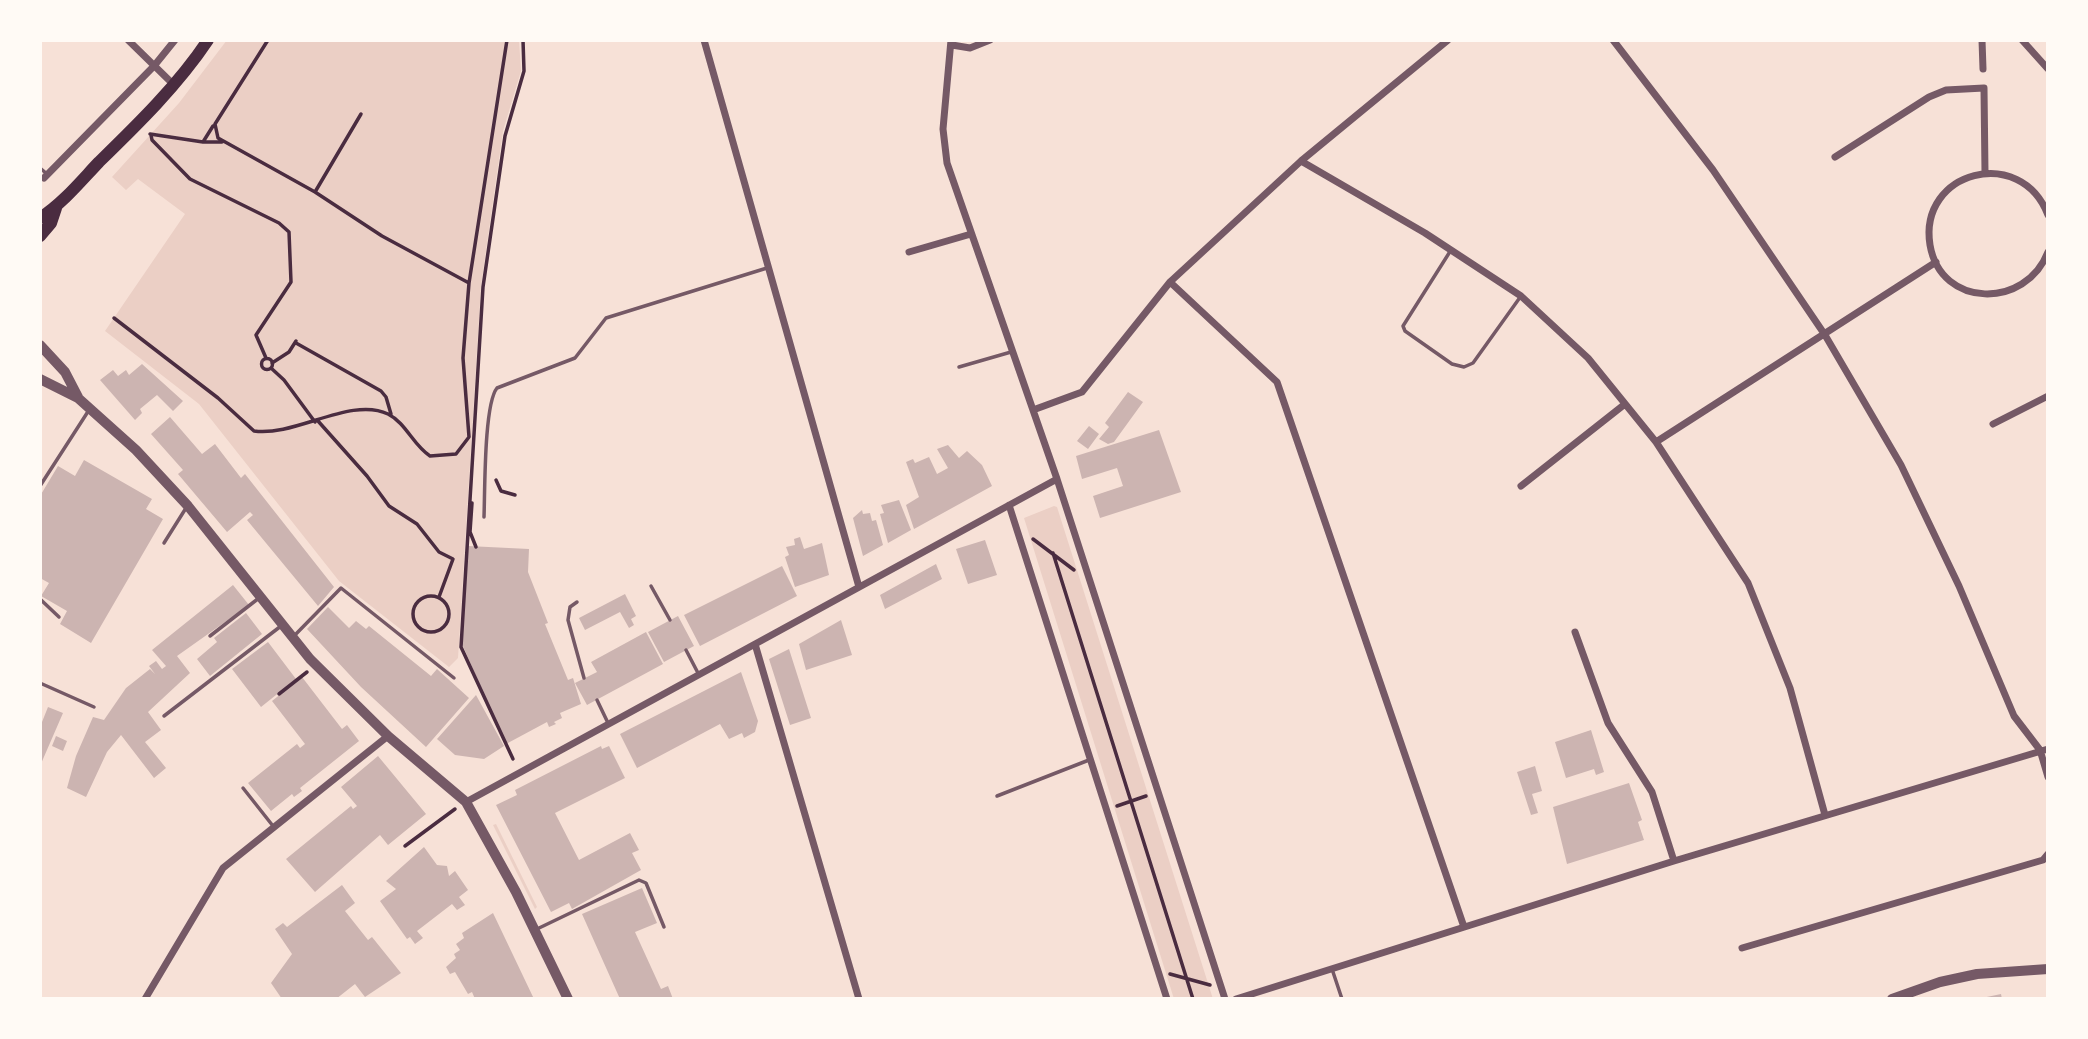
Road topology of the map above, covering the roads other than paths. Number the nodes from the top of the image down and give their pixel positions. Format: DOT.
graph roads {
  1 [pos="128,40"];
  2 [pos="175,40"];
  3 [pos="208,40"];
  4 [pos="704,40"];
  5 [pos="990,40"];
  6 [pos="1448,40"];
  7 [pos="1613,40"];
  8 [pos="1982,40"];
  9 [pos="2022,40"];
  10 [pos="951,42"];
  11 [pos="154,66"];
  12 [pos="1983,69"];
  13 [pos="2048,69"];
  14 [pos="174,85"];
  15 [pos="1835,157"];
  16 [pos="1301,161"];
  17 [pos="40,168"];
  18 [pos="1985,173"];
  19 [pos="46,176"];
  20 [pos="57,208"];
  21 [pos="2048,215"];
  22 [pos="40,218"];
  23 [pos="971,234"];
  24 [pos="40,236"];
  25 [pos="1451,250"];
  26 [pos="909,252"];
  27 [pos="2048,252"];
  28 [pos="1936,262"];
  29 [pos="769,268"];
  30 [pos="1170,282"];
  31 [pos="1521,296"];
  32 [pos="1825,335"];
  33 [pos="40,345"];
  34 [pos="1013,352"];
  35 [pos="959,367"];
  36 [pos="40,379"];
  37 [pos="2048,396"];
  38 [pos="78,398"];
  39 [pos="1625,404"];
  40 [pos="90,409"];
  41 [pos="1033,410"];
  42 [pos="1993,424"];
  43 [pos="1656,442"];
  44 [pos="1057,480"];
  45 [pos="40,486"];
  46 [pos="1521,486"];
  47 [pos="1009,505"];
  48 [pos="188,506"];
  49 [pos="484,517"];
  50 [pos="164,542"];
  51 [pos="651,586"];
  52 [pos="859,587"];
  53 [pos="40,598"];
  54 [pos="259,598"];
  55 [pos="577,602"];
  56 [pos="59,617"];
  57 [pos="670,621"];
  58 [pos="281,625"];
  59 [pos="1575,632"];
  60 [pos="210,636"];
  61 [pos="292,638"];
  62 [pos="755,644"];
  63 [pos="686,650"];
  64 [pos="699,674"];
  65 [pos="454,678"];
  66 [pos="584,678"];
  67 [pos="40,683"];
  68 [pos="597,700"];
  69 [pos="94,707"];
  70 [pos="164,716"];
  71 [pos="608,723"];
  72 [pos="388,736"];
  73 [pos="2044,750"];
  74 [pos="1089,760"];
  75 [pos="2048,777"];
  76 [pos="243,788"];
  77 [pos="997,796"];
  78 [pos="466,802"];
  79 [pos="1825,815"];
  80 [pos="274,827"];
  81 [pos="2048,854"];
  82 [pos="1674,861"];
  83 [pos="1464,927"];
  84 [pos="664,928"];
  85 [pos="535,930"];
  86 [pos="1742,948"];
  87 [pos="1332,967"];
  88 [pos="2048,969"];
  89 [pos="1909,996"];
  90 [pos="145,999"];
  91 [pos="568,999"];
  92 [pos="859,999"];
  93 [pos="1167,999"];
  94 [pos="1224,999"];
  95 [pos="1236,999"];
  96 [pos="1342,999"];
  97 [pos="1892,999"];
  1 -- 11 [label="street"];
  2 -- 11 [label="street"];
  3 -- 14 [label="main road"];
  4 -- 29 [label="street"];
  5 -- 10 [label="street"];
  6 -- 16 [label="street"];
  7 -- 32 [label="street"];
  8 -- 12 [label="street"];
  9 -- 13 [label="street"];
  10 -- 23 [label="street"];
  11 -- 14 [label="street"];
  11 -- 19 [label="street"];
  14 -- 20 [label="main road"];
  15 -- 18 [label="street"];
  16 -- 25 [label="street"];
  16 -- 30 [label="street"];
  17 -- 19 [label="lane"];
  18 -- 21 [label="street"];
  18 -- 28 [label="street"];
  20 -- 22 [label="main road"];
  20 -- 24 [label="main road"];
  23 -- 26 [label="street"];
  23 -- 34 [label="street"];
  25 -- 31 [label="street"];
  25 -- 31 [label="lane"];
  27 -- 28 [label="street"];
  28 -- 32 [label="street"];
  29 -- 49 [label="lane"];
  29 -- 52 [label="street"];
  30 -- 41 [label="street"];
  30 -- 83 [label="street"];
  31 -- 39 [label="street"];
  32 -- 43 [label="street"];
  32 -- 73 [label="street"];
  33 -- 38 [label="street"];
  34 -- 35 [label="lane"];
  34 -- 41 [label="street"];
  36 -- 38 [label="street"];
  37 -- 42 [label="street"];
  38 -- 40 [label="street"];
  39 -- 43 [label="street"];
  39 -- 46 [label="street"];
  40 -- 45 [label="lane"];
  40 -- 48 [label="street"];
  41 -- 44 [label="street"];
  43 -- 79 [label="street"];
  44 -- 47 [label="street"];
  44 -- 94 [label="street"];
  47 -- 52 [label="street"];
  47 -- 74 [label="street"];
  48 -- 50 [label="lane"];
  48 -- 54 [label="street"];
  51 -- 57 [label="lane"];
  52 -- 62 [label="street"];
  53 -- 56 [label="lane"];
  54 -- 58 [label="street"];
  54 -- 60 [label="lane"];
  55 -- 66 [label="lane"];
  58 -- 61 [label="street"];
  58 -- 70 [label="lane"];
  59 -- 82 [label="street"];
  61 -- 65 [label="lane"];
  61 -- 72 [label="street"];
  62 -- 64 [label="street"];
  62 -- 92 [label="street"];
  63 -- 64 [label="lane"];
  64 -- 71 [label="street"];
  67 -- 69 [label="lane"];
  68 -- 71 [label="lane"];
  71 -- 78 [label="street"];
  72 -- 78 [label="street"];
  72 -- 80 [label="street"];
  73 -- 75 [label="street"];
  73 -- 79 [label="street"];
  74 -- 77 [label="lane"];
  74 -- 93 [label="street"];
  76 -- 80 [label="lane"];
  78 -- 85 [label="street"];
  79 -- 82 [label="street"];
  80 -- 90 [label="street"];
  81 -- 86 [label="street"];
  82 -- 83 [label="street"];
  83 -- 87 [label="street"];
  84 -- 85 [label="lane"];
  85 -- 91 [label="street"];
  87 -- 95 [label="street"];
  87 -- 96 [label="lane"];
  88 -- 89 [label="street"];
  89 -- 97 [label="street"];
}
